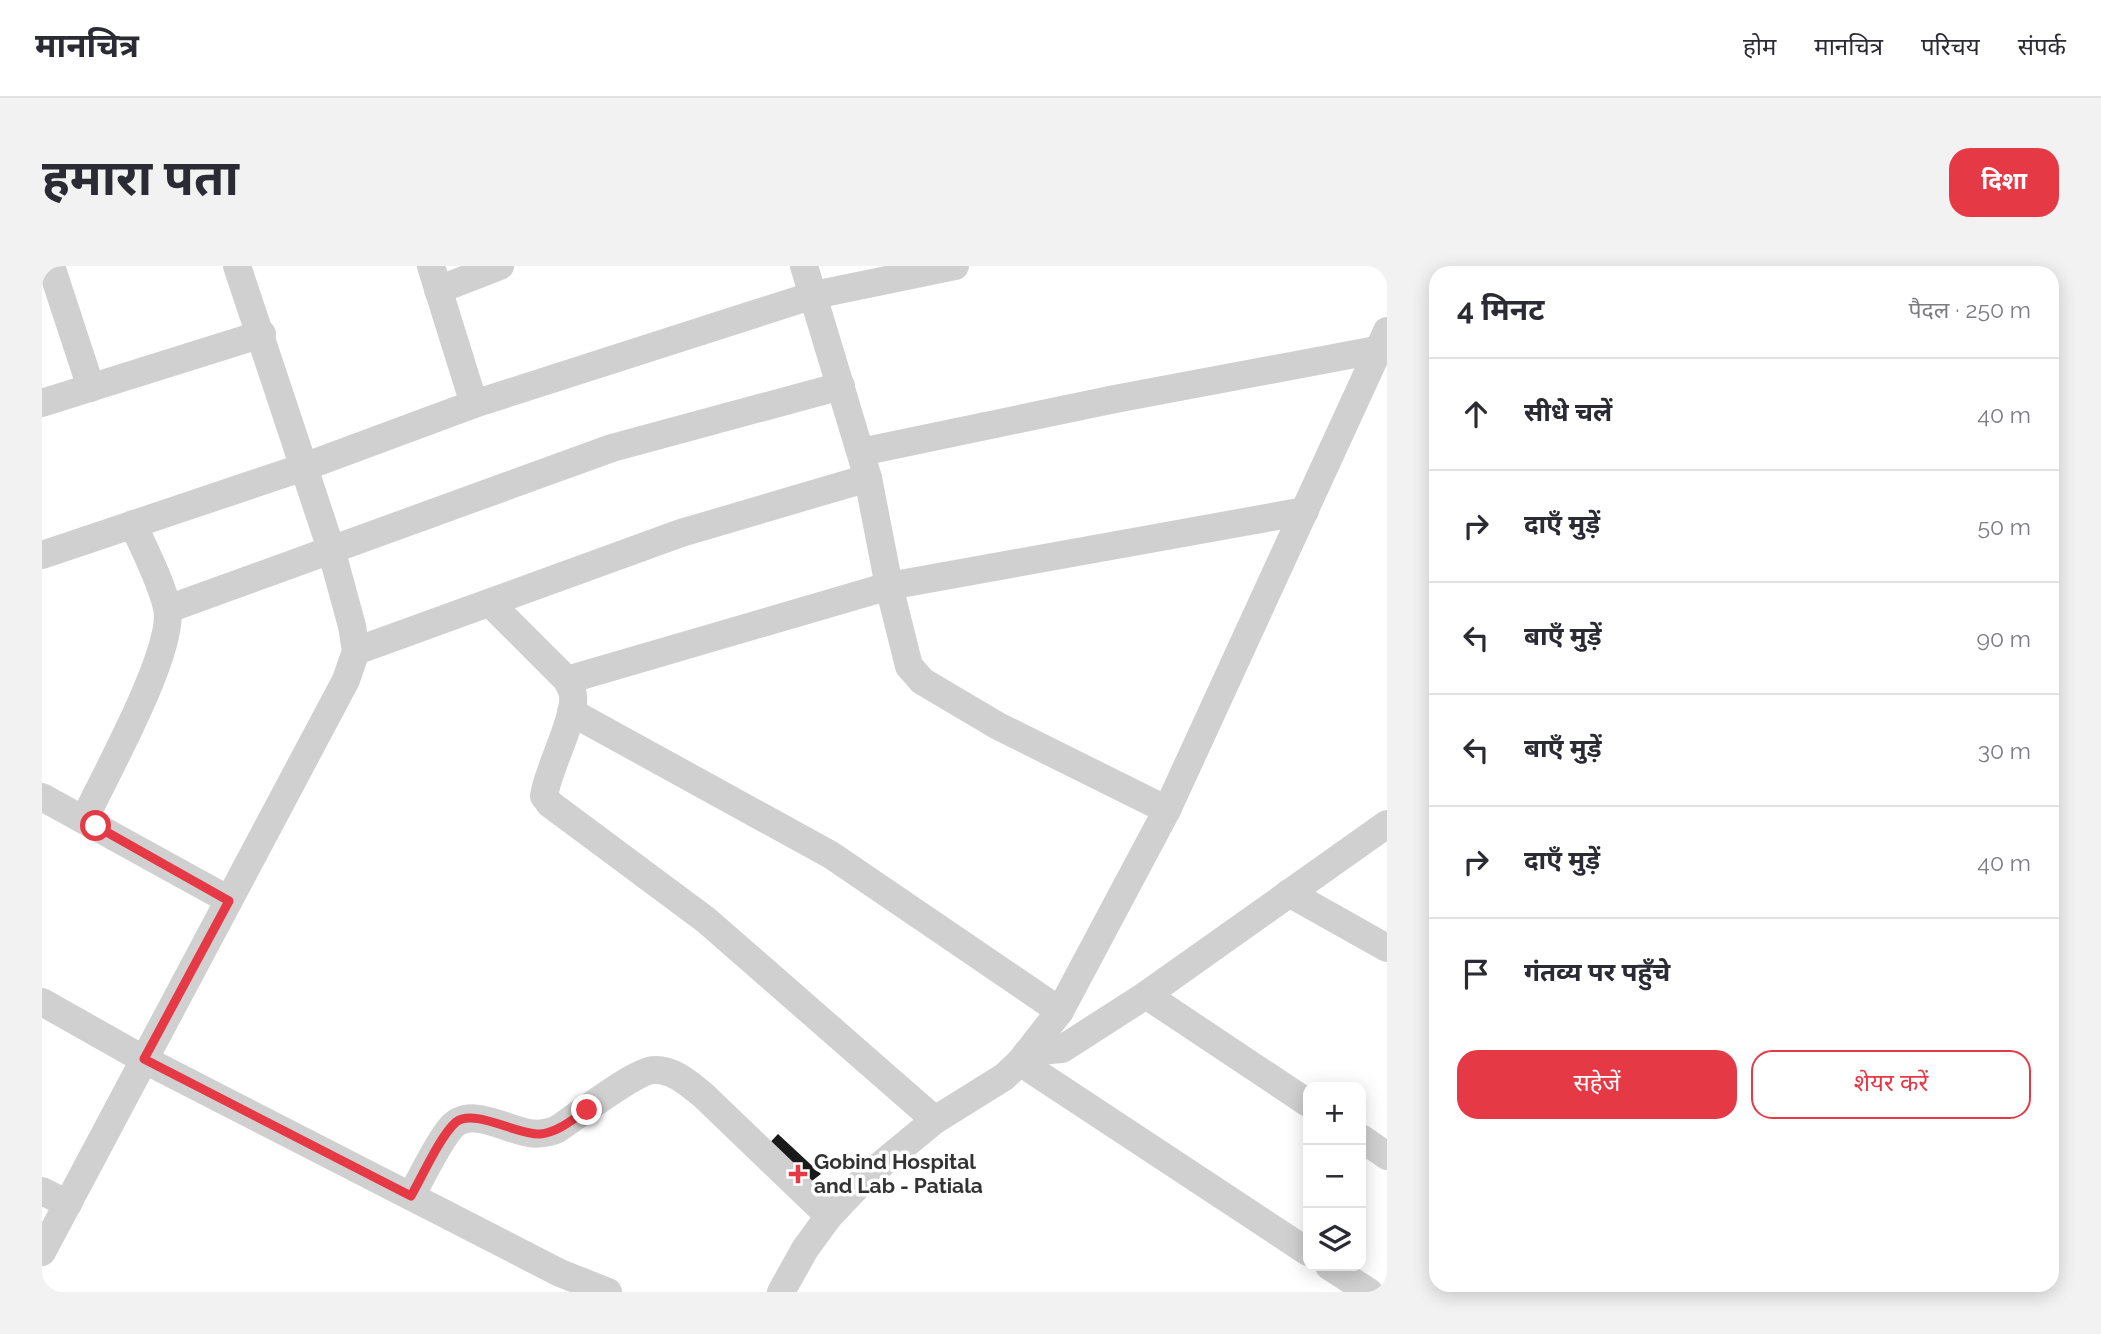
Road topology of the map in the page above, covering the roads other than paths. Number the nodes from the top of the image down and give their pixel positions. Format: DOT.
graph roads {
  1 [pos="51,266"];
  2 [pos="237,266"];
  3 [pos="500,266"];
  4 [pos="804,266"];
  5 [pos="955,266"];
  6 [pos="435,278"];
  7 [pos="814,295"];
  8 [pos="262,334"];
  9 [pos="1382,341"];
  10 [pos="841,386"];
  11 [pos="91,388"];
  12 [pos="42,403"];
  13 [pos="474,404"];
  14 [pos="864,465"];
  15 [pos="304,467"];
  16 [pos="1306,511"];
  17 [pos="134,524"];
  18 [pos="331,549"];
  19 [pos="42,555"];
  20 [pos="889,586"];
  21 [pos="490,603"];
  22 [pos="168,609"];
  23 [pos="356,651"];
  24 [pos="567,680"];
  25 [pos="571,712"];
  26 [pos="42,797"];
  27 [pos="1167,810"];
  28 [pos="84,820"];
  29 [pos="1387,824"];
  30 [pos="1289,893"];
  31 [pos="229,901"];
  32 [pos="1387,947"];
  33 [pos="1146,995"];
  34 [pos="42,1002"];
  35 [pos="1060,1011"];
  36 [pos="1024,1057"];
  37 [pos="144,1059"];
  38 [pos="1303,1100"];
  39 [pos="935,1120"];
  40 [pos="1366,1141"];
  41 [pos="1387,1156"];
  42 [pos="42,1191"];
  43 [pos="411,1196"];
  44 [pos="68,1204"];
  45 [pos="829,1216"];
  46 [pos="1303,1249"];
  47 [pos="42,1252"];
  48 [pos="1337,1271"];
  49 [pos="608,1292"];
  50 [pos="781,1292"];
  51 [pos="1369,1292"];
  1 -- 11 [label="street"];
  2 -- 8 [label="street"];
  3 -- 6 [label="street"];
  4 -- 7 [label="street"];
  5 -- 7 [label="street"];
  6 -- 13 [label="street"];
  7 -- 10 [label="street"];
  7 -- 13 [label="street"];
  8 -- 11 [label="street"];
  8 -- 15 [label="street"];
  9 -- 14 [label="street"];
  9 -- 16 [label="street"];
  10 -- 14 [label="street"];
  10 -- 18 [label="street"];
  11 -- 12 [label="street"];
  13 -- 15 [label="street"];
  14 -- 20 [label="street"];
  14 -- 21 [label="street"];
  15 -- 17 [label="street"];
  15 -- 18 [label="street"];
  16 -- 20 [label="street"];
  16 -- 27 [label="street"];
  17 -- 19 [label="street"];
  17 -- 22 [label="street"];
  18 -- 22 [label="street"];
  18 -- 23 [label="street"];
  20 -- 24 [label="street"];
  20 -- 27 [label="street"];
  21 -- 23 [label="street"];
  21 -- 24 [label="street"];
  22 -- 28 [label="street"];
  23 -- 31 [label="street"];
  24 -- 25 [label="street"];
  25 -- 35 [label="street"];
  25 -- 39 [label="street"];
  26 -- 28 [label="street"];
  27 -- 35 [label="street"];
  28 -- 31 [label="street"];
  29 -- 30 [label="street"];
  30 -- 32 [label="street"];
  30 -- 33 [label="street"];
  31 -- 37 [label="street"];
  33 -- 36 [label="street"];
  33 -- 38 [label="street"];
  34 -- 37 [label="street"];
  35 -- 36 [label="street"];
  36 -- 39 [label="street"];
  36 -- 46 [label="street"];
  37 -- 43 [label="street"];
  37 -- 44 [label="street"];
  39 -- 45 [label="street"];
  40 -- 41 [label="street"];
  42 -- 44 [label="street"];
  43 -- 45 [label="street"];
  43 -- 49 [label="street"];
  44 -- 47 [label="street"];
  45 -- 50 [label="street"];
  48 -- 51 [label="street"];
}
